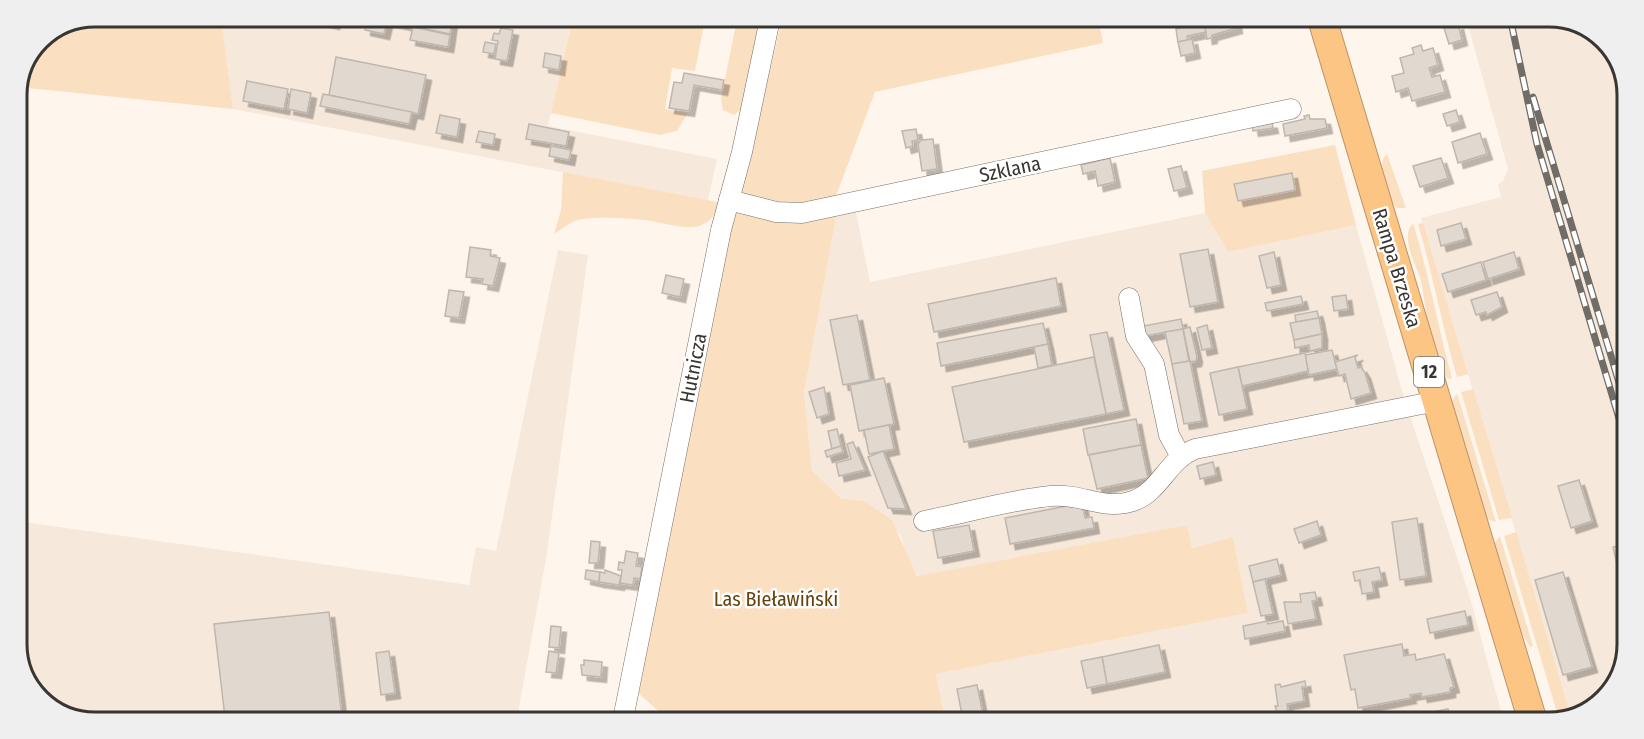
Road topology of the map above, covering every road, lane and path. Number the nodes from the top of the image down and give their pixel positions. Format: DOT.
graph roads {
  1 [pos="768,27"];
  2 [pos="1325,27"];
  3 [pos="1291,109"];
  4 [pos="729,200"];
  5 [pos="1129,298"];
  6 [pos="1437,401"];
  7 [pos="1180,455"];
  8 [pos="924,521"];
  9 [pos="624,712"];
  10 [pos="1530,712"];
  1 -- 4 [label="street, Hutnicza"];
  2 -- 6 [label="highway, Rampa Brzeska / 12"];
  3 -- 4 [label="street, Szklana"];
  4 -- 9 [label="street, Hutnicza"];
  5 -- 7 [label="street"];
  6 -- 7 [label="street"];
  6 -- 10 [label="highway, Rampa Brzeska / 12"];
  7 -- 8 [label="street"];
}
